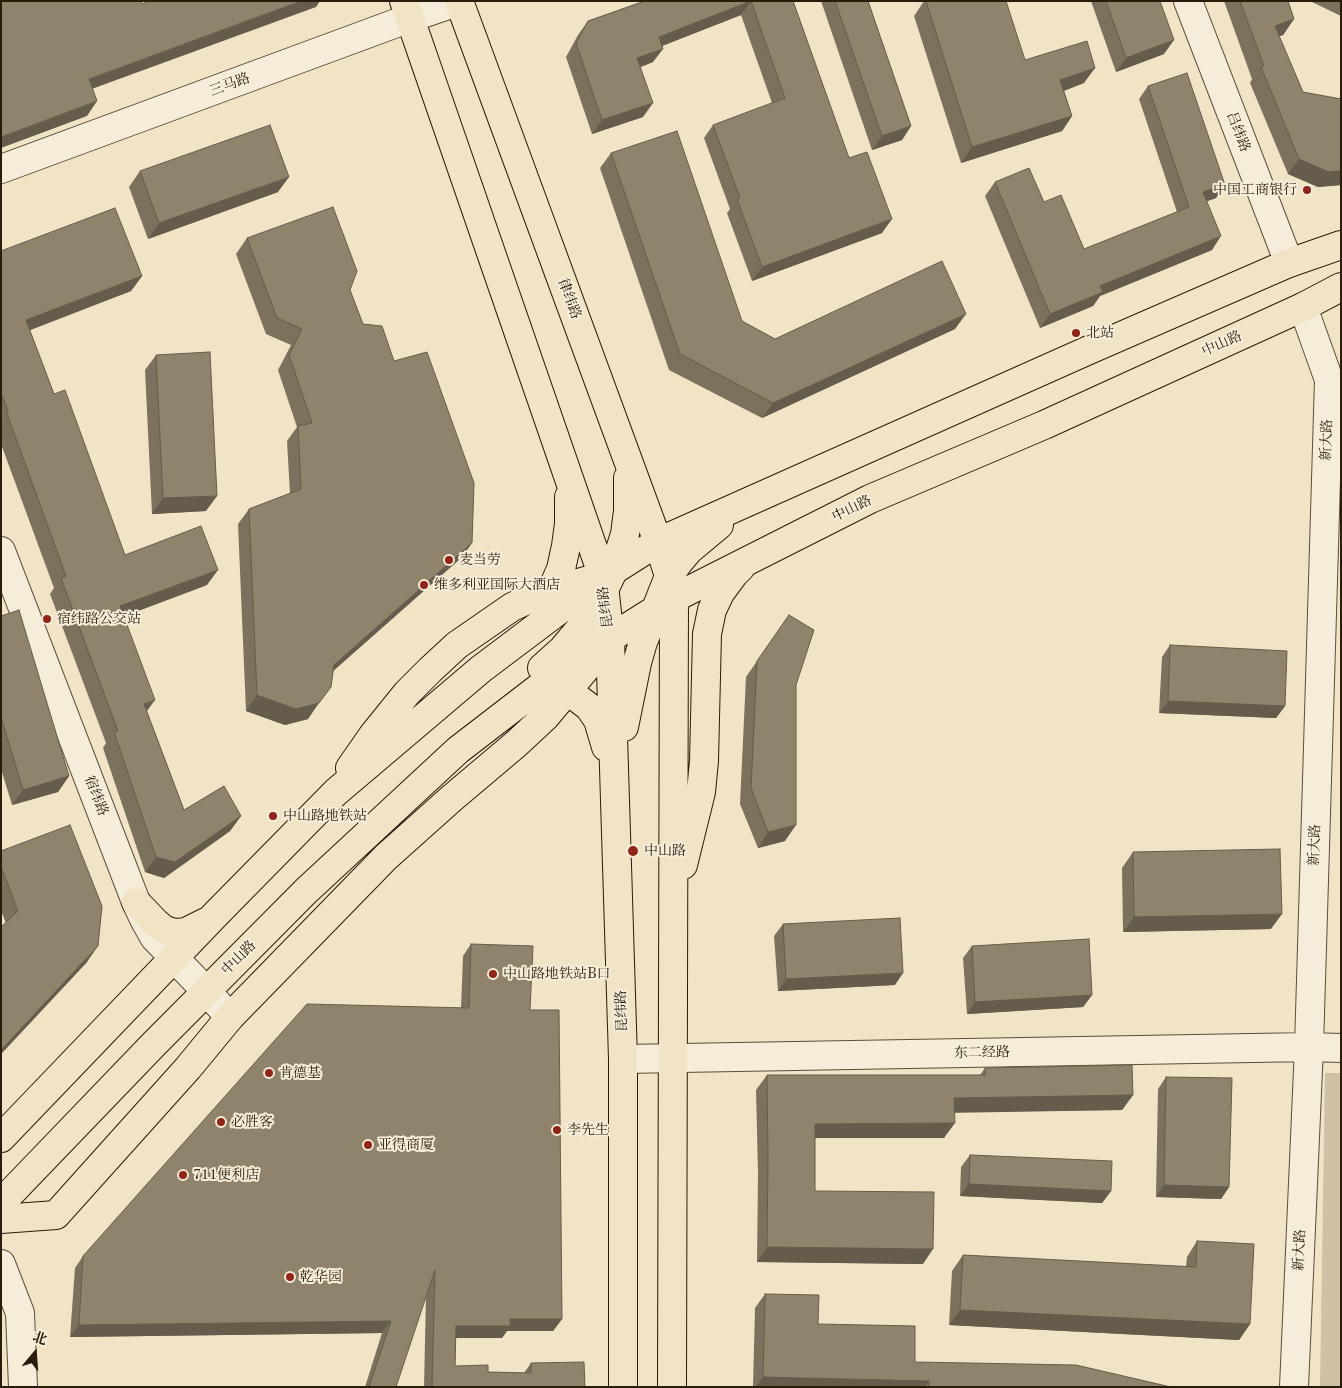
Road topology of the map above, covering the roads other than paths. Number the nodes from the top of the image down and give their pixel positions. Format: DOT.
graph roads {
  1 [pos="459,1"];
  2 [pos="1188,1"];
  3 [pos="406,6"];
  4 [pos="1,169"];
  5 [pos="1341,227"];
  6 [pos="1341,245"];
  7 [pos="1288,263"];
  8 [pos="1341,287"];
  9 [pos="1341,298"];
  10 [pos="1303,307"];
  11 [pos="623,444"];
  12 [pos="567,474"];
  13 [pos="773,490"];
  14 [pos="658,542"];
  15 [pos="1,551"];
  16 [pos="752,558"];
  17 [pos="607,579"];
  18 [pos="552,590"];
  19 [pos="667,594"];
  20 [pos="527,634"];
  21 [pos="610,638"];
  22 [pos="566,694"];
  23 [pos="495,721"];
  24 [pos="615,780"];
  25 [pos="336,792"];
  26 [pos="673,894"];
  27 [pos="136,902"];
  28 [pos="210,920"];
  29 [pos="174,957"];
  30 [pos="206,991"];
  31 [pos="230,1018"];
  32 [pos="1309,1048"];
  33 [pos="1341,1048"];
  34 [pos="623,1059"];
  35 [pos="672,1059"];
  36 [pos="1,1138"];
  37 [pos="1,1203"];
  38 [pos="1,1219"];
  39 [pos="1,1264"];
  40 [pos="23,1387"];
  41 [pos="623,1387"];
  42 [pos="672,1387"];
  43 [pos="1294,1387"];
  1 -- 3 [label="street"];
  1 -- 11 [label="main road, 律纬路"];
  2 -- 7 [label="street, 吕纬路"];
  3 -- 4 [label="street, 三马路"];
  3 -- 12 [label="main road"];
  5 -- 7 [label="main road"];
  6 -- 7 [label="main road"];
  7 -- 13 [label="main road"];
  8 -- 10 [label="main road, 中山路"];
  9 -- 10 [label="main road"];
  10 -- 16 [label="main road, 中山路"];
  10 -- 32 [label="street, 新大路"];
  11 -- 14 [label="main road, 律纬路"];
  11 -- 17 [label="main road"];
  12 -- 17 [label="main road"];
  12 -- 18 [label="main road"];
  13 -- 14 [label="main road"];
  13 -- 19 [label="main road"];
  14 -- 17 [label="main road"];
  14 -- 19 [label="main road, 律纬路"];
  15 -- 27 [label="street, 宿纬路"];
  16 -- 19 [label="main road, 中山路"];
  16 -- 26 [label="main road"];
  17 -- 18 [label="main road"];
  17 -- 20 [label="main road"];
  17 -- 21 [label="main road, 昆纬路"];
  17 -- 23 [label="main road"];
  18 -- 20 [label="main road"];
  18 -- 25 [label="main road"];
  19 -- 21 [label="main road, 中山路"];
  19 -- 24 [label="main road"];
  19 -- 26 [label="main road"];
  20 -- 25 [label="main road"];
  21 -- 22 [label="main road"];
  21 -- 23 [label="main road, 中山路"];
  21 -- 24 [label="main road, 昆纬路"];
  22 -- 23 [label="main road"];
  22 -- 24 [label="main road"];
  22 -- 31 [label="main road"];
  23 -- 30 [label="main road, 中山路"];
  24 -- 34 [label="main road, 昆纬路"];
  25 -- 28 [label="main road"];
  26 -- 35 [label="main road"];
  27 -- 28 [label="main road"];
  27 -- 29 [label="street, 宿纬路"];
  28 -- 29 [label="main road"];
  29 -- 30 [label="street, 宿纬路"];
  29 -- 36 [label="main road"];
  30 -- 31 [label="street, 宿纬路"];
  30 -- 37 [label="main road, 中山路"];
  31 -- 38 [label="main road"];
  32 -- 33 [label="street, 东二经路"];
  32 -- 35 [label="street, 东二经路"];
  32 -- 43 [label="street, 新大路"];
  34 -- 35 [label="street, 东二经路"];
  34 -- 41 [label="main road, 昆纬路"];
  35 -- 42 [label="main road"];
  39 -- 40 [label="street"];
}
